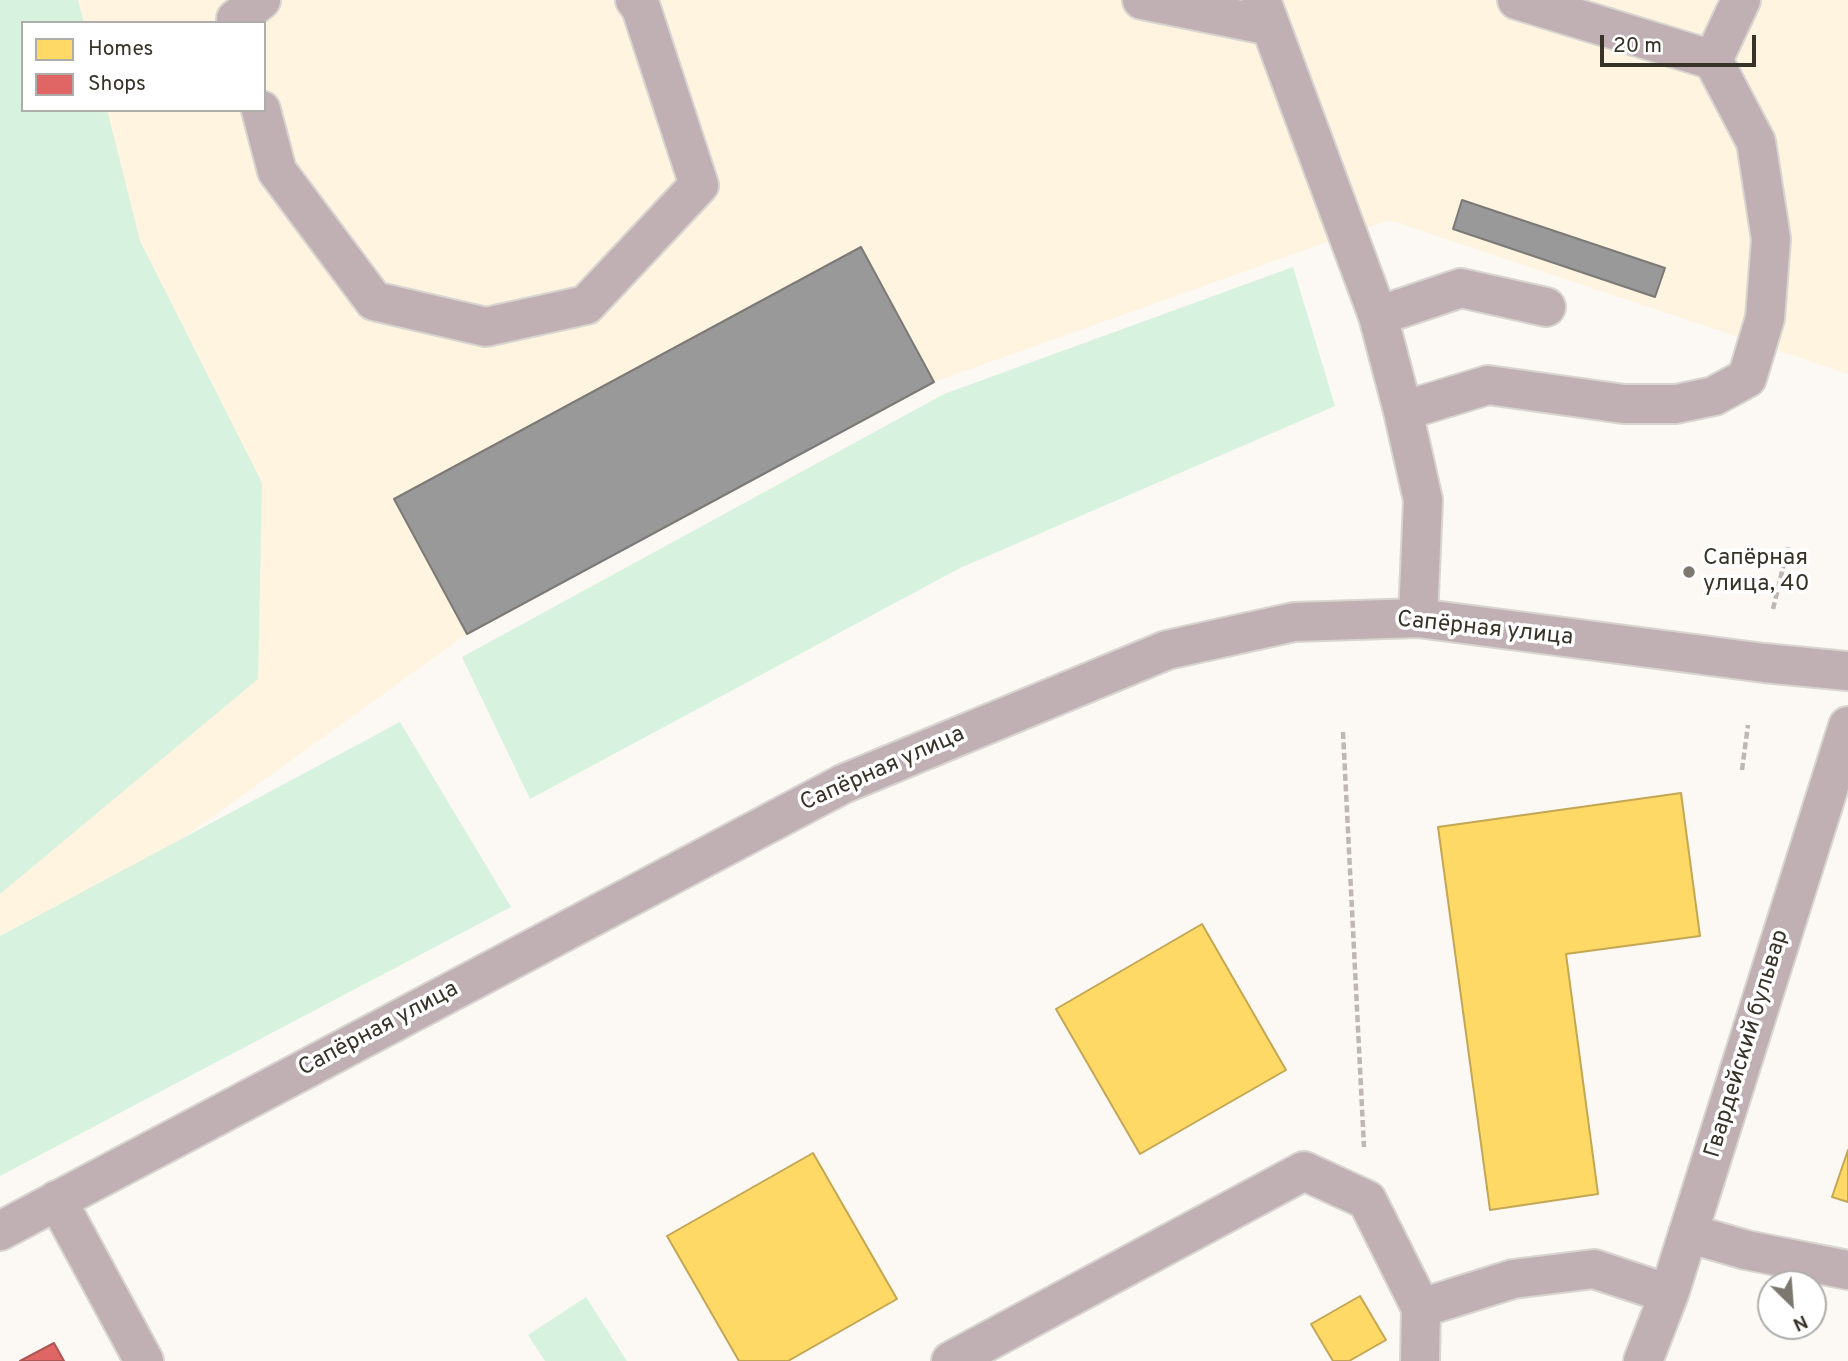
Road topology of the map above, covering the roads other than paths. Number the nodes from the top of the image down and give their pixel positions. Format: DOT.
graph roads {
  1 [pos="261,0"];
  2 [pos="1142,0"];
  3 [pos="1517,0"];
  4 [pos="1741,0"];
  5 [pos="647,3"];
  6 [pos="1266,13"];
  7 [pos="236,21"];
  8 [pos="1713,60"];
  9 [pos="262,112"];
  10 [pos="1546,307"];
  11 [pos="1378,316"];
  12 [pos="1403,411"];
  13 [pos="1418,618"];
  14 [pos="1848,671"];
  15 [pos="1848,726"];
  16 [pos="57,1200"];
  17 [pos="0,1231"];
  18 [pos="1688,1233"];
  19 [pos="1848,1270"];
  20 [pos="1669,1294"];
  21 [pos="1421,1308"];
  22 [pos="144,1361"];
  23 [pos="951,1361"];
  24 [pos="1420,1361"];
  25 [pos="1643,1361"];
  1 -- 7 [label="street"];
  2 -- 6 [label="street"];
  3 -- 8 [label="street"];
  4 -- 8 [label="street"];
  5 -- 9 [label="street"];
  6 -- 11 [label="street"];
  8 -- 12 [label="street"];
  10 -- 11 [label="street"];
  11 -- 12 [label="street"];
  12 -- 13 [label="street"];
  13 -- 14 [label="street, Сапёрная улица"];
  13 -- 16 [label="street, Сапёрная улица"];
  15 -- 18 [label="street, Гвардейский бульвар"];
  16 -- 17 [label="street, Сапёрная улица"];
  16 -- 22 [label="street"];
  18 -- 19 [label="street"];
  18 -- 20 [label="street, Гвардейский бульвар"];
  20 -- 21 [label="street"];
  20 -- 25 [label="street, Гвардейский бульвар"];
  21 -- 23 [label="street"];
  21 -- 24 [label="street"];
}
